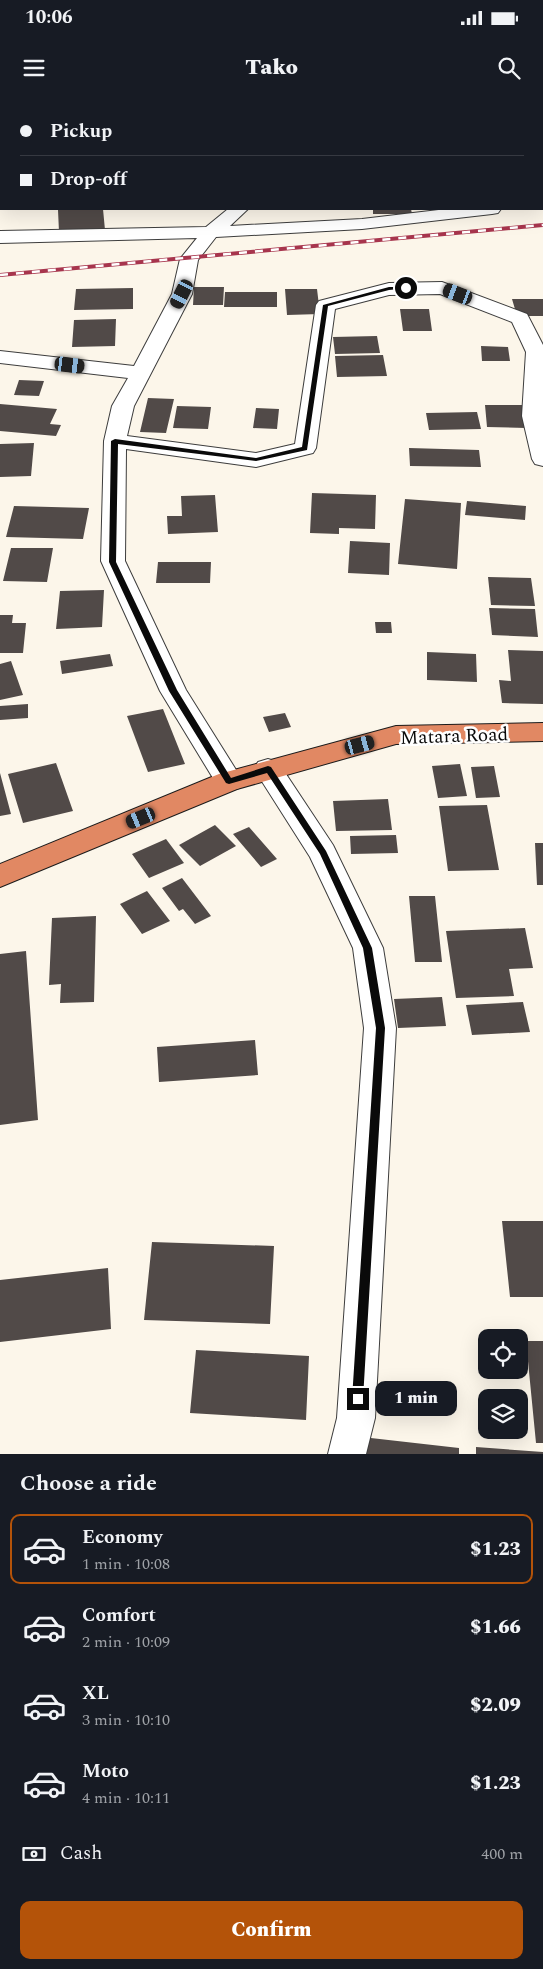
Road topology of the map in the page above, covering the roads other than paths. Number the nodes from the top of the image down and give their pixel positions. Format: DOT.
graph roads {
  1 [pos="238,210"];
  2 [pos="483,210"];
  3 [pos="211,232"];
  4 [pos="0,237"];
  5 [pos="0,357"];
  6 [pos="141,373"];
  7 [pos="115,441"];
  8 [pos="543,459"];
  9 [pos="543,732"];
  10 [pos="268,769"];
  11 [pos="229,781"];
  12 [pos="0,876"];
  13 [pos="347,1454"];
  1 -- 3 [label="street"];
  2 -- 3 [label="street"];
  3 -- 4 [label="street"];
  3 -- 6 [label="street"];
  5 -- 6 [label="street"];
  6 -- 7 [label="street"];
  7 -- 8 [label="street"];
  7 -- 11 [label="street"];
  9 -- 10 [label="highway, Matara Road"];
  10 -- 11 [label="highway, Matara Road"];
  10 -- 13 [label="street"];
  11 -- 12 [label="highway, Matara Road"];
}
